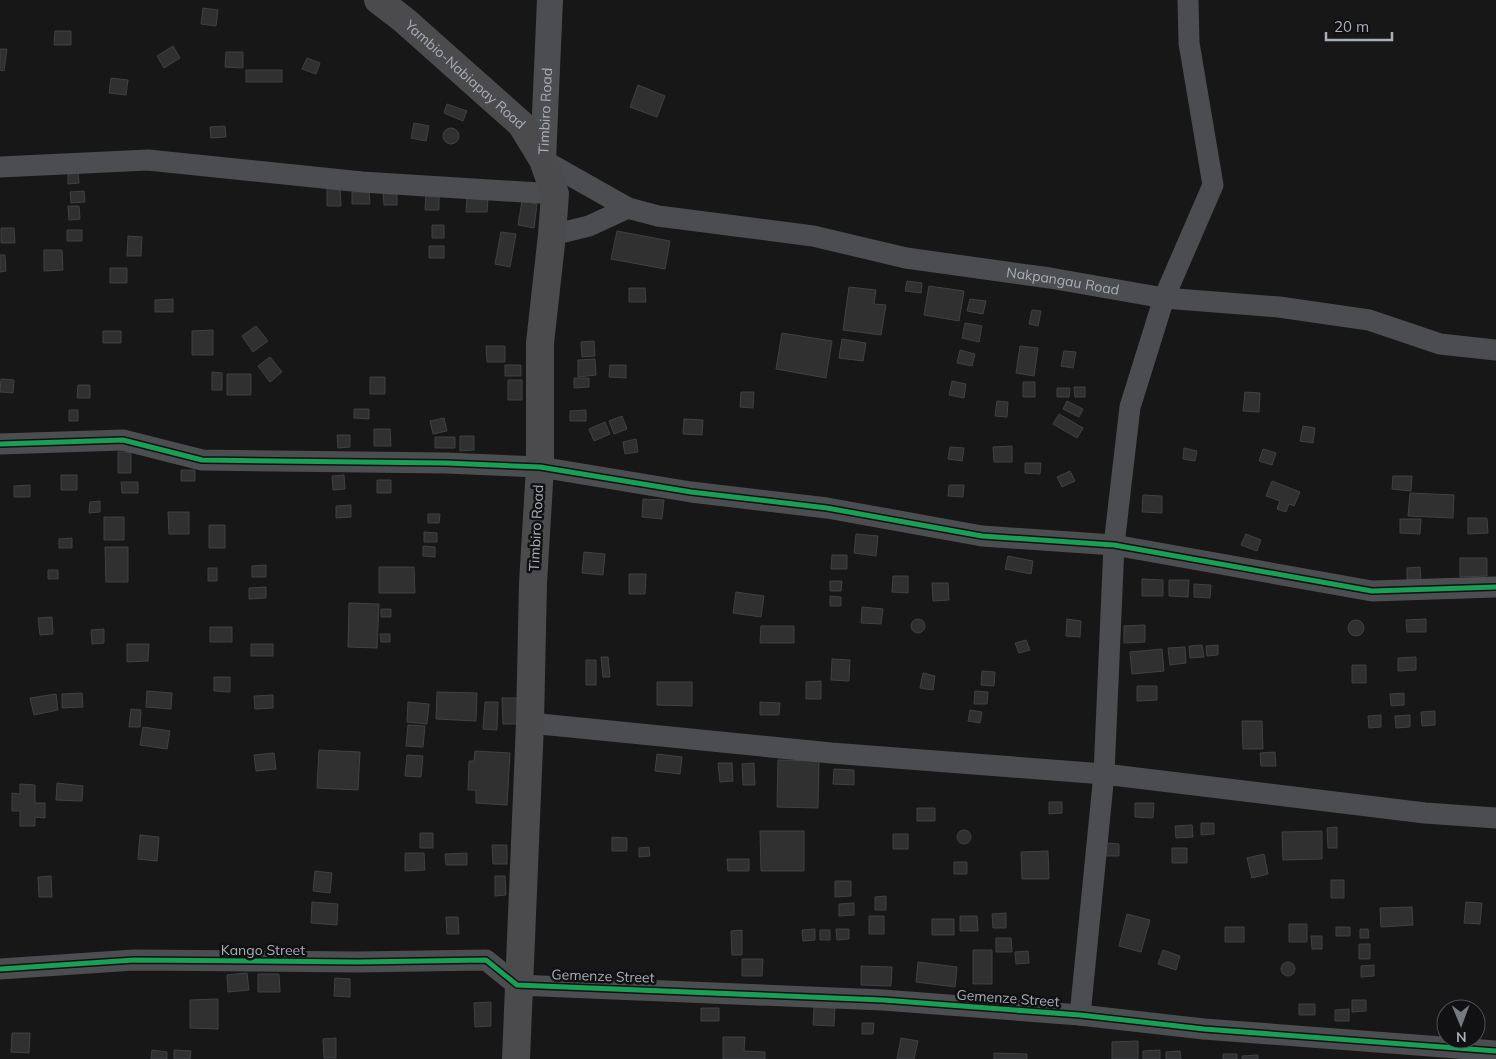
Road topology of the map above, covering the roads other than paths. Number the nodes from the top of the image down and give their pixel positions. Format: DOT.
graph roads {
  1 [pos="378,0"];
  2 [pos="550,0"];
  3 [pos="1188,0"];
  4 [pos="543,160"];
  5 [pos="0,167"];
  6 [pos="554,194"];
  7 [pos="628,208"];
  8 [pos="552,235"];
  9 [pos="1164,298"];
  10 [pos="1496,350"];
  11 [pos="0,444"];
  12 [pos="540,467"];
  13 [pos="1114,545"];
  14 [pos="1496,587"];
  15 [pos="530,723"];
  16 [pos="1104,774"];
  17 [pos="1496,818"];
  18 [pos="0,970"];
  19 [pos="517,985"];
  20 [pos="1080,1015"];
  21 [pos="1496,1051"];
  22 [pos="516,1059"];
  1 -- 4 [label="main road, Yambio-Nabiapay Road"];
  2 -- 4 [label="street, Timbiro Road"];
  3 -- 9 [label="street"];
  4 -- 6 [label="main road, Timbiro Road"];
  4 -- 7 [label="street, Nakpangau Road"];
  5 -- 6 [label="street"];
  6 -- 8 [label="main road, Timbiro Road"];
  7 -- 8 [label="street"];
  7 -- 9 [label="street, Nakpangau Road"];
  8 -- 12 [label="main road, Timbiro Road"];
  9 -- 10 [label="street, Nakpangau Road"];
  9 -- 13 [label="street"];
  11 -- 12 [label="street"];
  12 -- 13 [label="street"];
  12 -- 15 [label="main road, Timbiro Road"];
  13 -- 14 [label="street"];
  13 -- 16 [label="street"];
  15 -- 16 [label="street"];
  15 -- 19 [label="main road, Timbiro Road"];
  16 -- 17 [label="street"];
  16 -- 20 [label="street"];
  18 -- 19 [label="street, Kango Street"];
  19 -- 20 [label="street, Gemenze Street"];
  19 -- 22 [label="main road, Timbiro Road"];
  20 -- 21 [label="street, Gemenze Street"];
}
